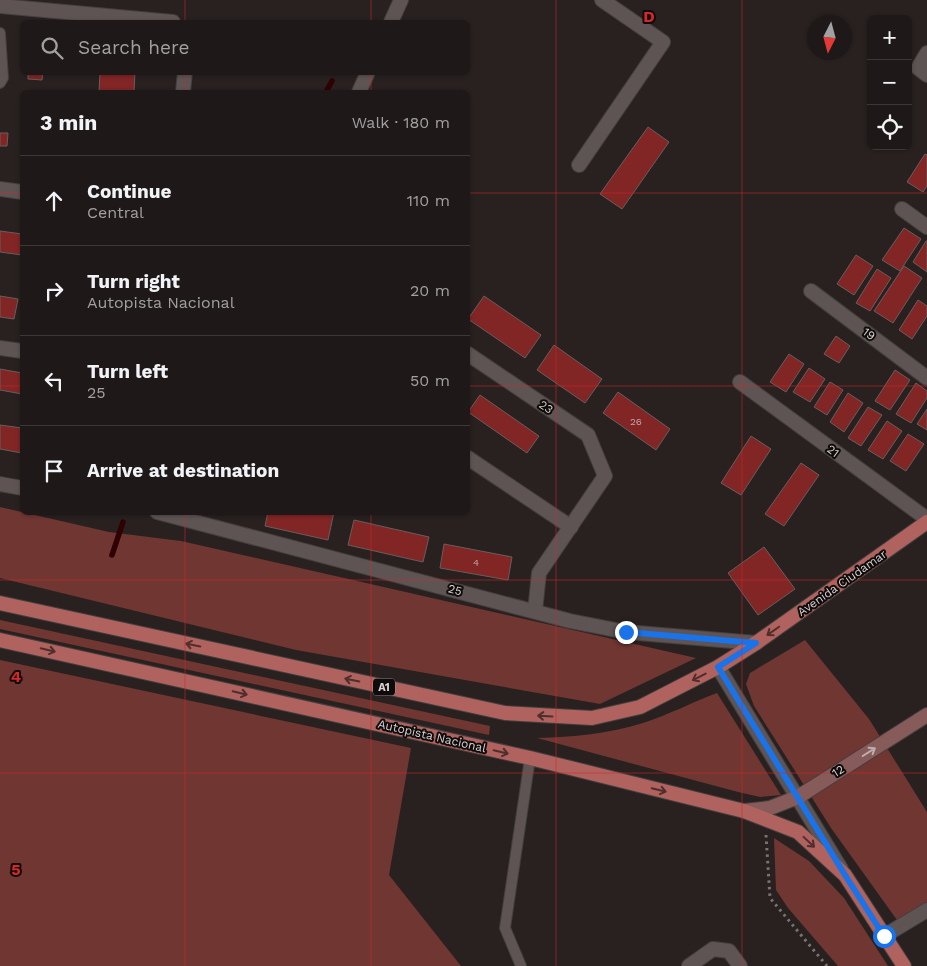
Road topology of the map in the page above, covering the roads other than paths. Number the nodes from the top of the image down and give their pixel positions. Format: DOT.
graph roads {
  1 [pos="401,0"];
  2 [pos="602,0"];
  3 [pos="0,6"];
  4 [pos="151,20"];
  5 [pos="392,20"];
  6 [pos="0,33"];
  7 [pos="927,53"];
  8 [pos="922,72"];
  9 [pos="185,75"];
  10 [pos="366,75"];
  11 [pos="0,83"];
  12 [pos="183,90"];
  13 [pos="359,90"];
  14 [pos="579,166"];
  15 [pos="0,189"];
  16 [pos="20,192"];
  17 [pos="902,210"];
  18 [pos="927,227"];
  19 [pos="812,291"];
  20 [pos="0,348"];
  21 [pos="20,351"];
  22 [pos="470,355"];
  23 [pos="927,378"];
  24 [pos="740,382"];
  25 [pos="470,459"];
  26 [pos="0,484"];
  27 [pos="20,488"];
  28 [pos="173,515"];
  29 [pos="927,521"];
  30 [pos="571,527"];
  31 [pos="0,603"];
  32 [pos="535,611"];
  33 [pos="0,640"];
  34 [pos="756,643"];
  35 [pos="718,667"];
  36 [pos="927,715"];
  37 [pos="530,758"];
  38 [pos="798,797"];
  39 [pos="744,811"];
  40 [pos="845,875"];
  41 [pos="927,910"];
  42 [pos="884,936"];
  43 [pos="521,966"];
  44 [pos="689,966"];
  45 [pos="740,966"];
  46 [pos="904,966"];
  1 -- 5 [label="street"];
  2 -- 14 [label="street"];
  3 -- 4 [label="street"];
  6 -- 11 [label="lane"];
  7 -- 8 [label="street"];
  9 -- 12 [label="street"];
  10 -- 13 [label="street"];
  15 -- 16 [label="street"];
  17 -- 18 [label="street"];
  19 -- 23 [label="street, 19"];
  20 -- 21 [label="street"];
  22 -- 30 [label="street, 23"];
  24 -- 29 [label="street, 21"];
  25 -- 30 [label="street"];
  26 -- 27 [label="street"];
  28 -- 32 [label="street, 25"];
  29 -- 34 [label="main road, Avenida Ciudamar, one-way"];
  30 -- 32 [label="street"];
  35 -- 31 [label="main road, A1, one-way"];
  32 -- 34 [label="street, 25"];
  33 -- 37 [label="main road, Autopista Nacional, one-way"];
  34 -- 35 [label="main road, A1"];
  35 -- 38 [label="street"];
  38 -- 36 [label="main road, 12, one-way"];
  37 -- 39 [label="main road, Autopista Nacional, one-way"];
  37 -- 43 [label="lane"];
  38 -- 39 [label="main road, 12"];
  38 -- 40 [label="street"];
  39 -- 40 [label="main road, Autopista Nacional, one-way"];
  40 -- 42 [label="main road, Autopista Nacional"];
  41 -- 42 [label="street"];
  42 -- 46 [label="main road, Autopista Nacional"];
  44 -- 45 [label="street"];
}
